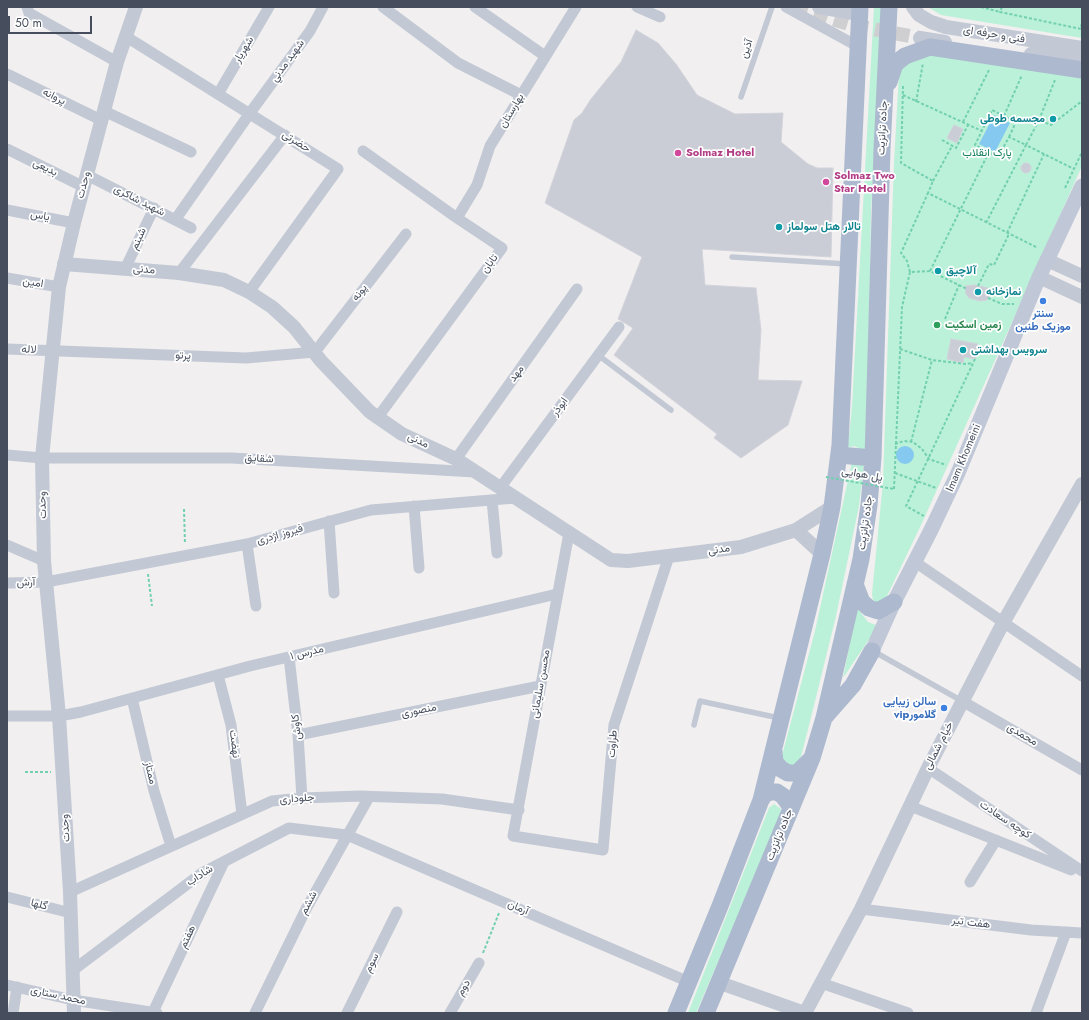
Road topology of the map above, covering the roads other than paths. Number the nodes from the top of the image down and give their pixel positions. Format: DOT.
graph roads {
  1 [pos="26,7"];
  2 [pos="136,7"];
  3 [pos="270,7"];
  4 [pos="323,7"];
  5 [pos="382,7"];
  6 [pos="475,7"];
  7 [pos="576,7"];
  8 [pos="637,7"];
  9 [pos="772,7"];
  10 [pos="786,7"];
  11 [pos="819,7"];
  12 [pos="889,7"];
  13 [pos="913,7"];
  14 [pos="859,10"];
  15 [pos="660,17"];
  16 [pos="125,36"];
  17 [pos="920,38"];
  18 [pos="857,46"];
  19 [pos="1082,48"];
  20 [pos="545,56"];
  21 [pos="1082,61"];
  22 [pos="117,62"];
  23 [pos="1082,70"];
  24 [pos="7,74"];
  25 [pos="218,94"];
  26 [pos="521,95"];
  27 [pos="885,95"];
  28 [pos="741,97"];
  29 [pos="250,113"];
  30 [pos="103,116"];
  31 [pos="285,135"];
  32 [pos="7,150"];
  33 [pos="363,151"];
  34 [pos="190,152"];
  35 [pos="86,181"];
  36 [pos="1082,186"];
  37 [pos="154,208"];
  38 [pos="7,210"];
  39 [pos="457,218"];
  40 [pos="175,220"];
  41 [pos="74,222"];
  42 [pos="191,228"];
  43 [pos="406,234"];
  44 [pos="732,257"];
  45 [pos="1047,260"];
  46 [pos="64,264"];
  47 [pos="847,264"];
  48 [pos="125,269"];
  49 [pos="179,273"];
  50 [pos="1082,276"];
  51 [pos="1039,277"];
  52 [pos="7,278"];
  53 [pos="59,287"];
  54 [pos="577,289"];
  55 [pos="249,292"];
  56 [pos="1082,297"];
  57 [pos="619,327"];
  58 [pos="7,349"];
  59 [pos="52,351"];
  60 [pos="315,352"];
  61 [pos="598,355"];
  62 [pos="671,410"];
  63 [pos="378,417"];
  64 [pos="7,455"];
  65 [pos="839,455"];
  66 [pos="42,458"];
  67 [pos="873,458"];
  68 [pos="456,459"];
  69 [pos="475,472"];
  70 [pos="1082,484"];
  71 [pos="500,488"];
  72 [pos="515,498"];
  73 [pos="492,500"];
  74 [pos="414,506"];
  75 [pos="832,507"];
  76 [pos="329,521"];
  77 [pos="796,530"];
  78 [pos="569,533"];
  79 [pos="247,544"];
  80 [pos="7,545"];
  81 [pos="497,553"];
  82 [pos="822,554"];
  83 [pos="669,556"];
  84 [pos="44,561"];
  85 [pos="915,562"];
  86 [pos="419,568"];
  87 [pos="46,582"];
  88 [pos="7,583"];
  89 [pos="855,584"];
  90 [pos="334,593"];
  91 [pos="557,594"];
  92 [pos="894,602"];
  93 [pos="256,606"];
  94 [pos="1003,623"];
  95 [pos="872,651"];
  96 [pos="289,657"];
  97 [pos="218,675"];
  98 [pos="1082,676"];
  99 [pos="540,686"];
  100 [pos="132,698"];
  101 [pos="962,701"];
  102 [pos="7,716"];
  103 [pos="59,716"];
  104 [pos="824,718"];
  105 [pos="782,719"];
  106 [pos="694,725"];
  107 [pos="298,735"];
  108 [pos="774,751"];
  109 [pos="812,758"];
  110 [pos="928,768"];
  111 [pos="1082,770"];
  112 [pos="369,797"];
  113 [pos="302,798"];
  114 [pos="761,800"];
  115 [pos="910,806"];
  116 [pos="791,807"];
  117 [pos="519,810"];
  118 [pos="242,814"];
  119 [pos="347,835"];
  120 [pos="513,836"];
  121 [pos="996,840"];
  122 [pos="171,846"];
  123 [pos="224,862"];
  124 [pos="1082,873"];
  125 [pos="970,882"];
  126 [pos="70,892"];
  127 [pos="7,897"];
  128 [pos="861,909"];
  129 [pos="71,912"];
  130 [pos="397,912"];
  131 [pos="1066,932"];
  132 [pos="1082,933"];
  133 [pos="479,963"];
  134 [pos="72,971"];
  135 [pos="689,982"];
  136 [pos="720,983"];
  137 [pos="821,983"];
  138 [pos="12,986"];
  139 [pos="74,1006"];
  140 [pos="155,1012"];
  141 [pos="13,1013"];
  142 [pos="255,1013"];
  143 [pos="347,1013"];
  144 [pos="450,1013"];
  145 [pos="676,1013"];
  146 [pos="706,1013"];
  147 [pos="805,1013"];
  148 [pos="908,1013"];
  149 [pos="1036,1013"];
  1 -- 22 [label="street"];
  2 -- 16 [label="street, وحدت"];
  3 -- 25 [label="street, شهریار"];
  4 -- 29 [label="street, شهيد مدني"];
  5 -- 26 [label="street"];
  6 -- 20 [label="street"];
  7 -- 20 [label="street, بهارستان"];
  8 -- 15 [label="street"];
  9 -- 28 [label="lane, آذین"];
  10 -- 18 [label="street"];
  11 -- 14 [label="street"];
  12 -- 27 [label="main road, جاده ترانزیت"];
  13 -- 19 [label="street, فنی و حرفه ای"];
  14 -- 18 [label="main road"];
  16 -- 22 [label="street, وحدت"];
  16 -- 25 [label="street, حضرتی"];
  17 -- 21 [label="street"];
  18 -- 47 [label="main road"];
  20 -- 26 [label="street, بهارستان"];
  22 -- 30 [label="street, وحدت"];
  23 -- 27 [label="main road"];
  24 -- 30 [label="street, پروانه"];
  25 -- 29 [label="street, حضرتی"];
  26 -- 39 [label="street, بهارستان"];
  27 -- 67 [label="main road, جاده ترانزیت"];
  29 -- 31 [label="street, حضرتی"];
  29 -- 40 [label="street, شهيد مدني"];
  30 -- 34 [label="street, پروانه"];
  30 -- 35 [label="street, وحدت"];
  31 -- 49 [label="street"];
  31 -- 55 [label="street, حضرتی"];
  32 -- 35 [label="street, بدیعی"];
  33 -- 39 [label="street, تابان"];
  35 -- 37 [label="street, شهید شاکری"];
  35 -- 41 [label="street, وحدت"];
  36 -- 45 [label="main road, Imam Khomeini"];
  37 -- 40 [label="street, شهید شاکری"];
  37 -- 48 [label="street, شبنم"];
  38 -- 41 [label="street, یاس"];
  39 -- 63 [label="street, تابان"];
  40 -- 42 [label="street, شهید شاکری"];
  41 -- 46 [label="street, وحدت"];
  43 -- 60 [label="street, پونه"];
  44 -- 47 [label="lane"];
  45 -- 50 [label="street"];
  45 -- 51 [label="main road, Imam Khomeini"];
  46 -- 48 [label="street, مدنی"];
  46 -- 53 [label="street, وحدت"];
  47 -- 65 [label="main road"];
  48 -- 49 [label="street, مدنی"];
  49 -- 55 [label="street, مدنی"];
  51 -- 56 [label="street"];
  51 -- 85 [label="main road, Imam Khomeini"];
  52 -- 53 [label="street, امین"];
  53 -- 59 [label="street, وحدت"];
  54 -- 68 [label="street, مهد"];
  55 -- 60 [label="street, مدنی"];
  57 -- 61 [label="street, ابوذر"];
  58 -- 59 [label="street, لاله"];
  59 -- 60 [label="street, پرتو"];
  59 -- 66 [label="street, وحدت"];
  60 -- 63 [label="street, مدنی"];
  61 -- 62 [label="lane"];
  61 -- 71 [label="street, ابوذر"];
  63 -- 68 [label="street, مدنی"];
  64 -- 66 [label="street, شقایق"];
  65 -- 67 [label="main road"];
  65 -- 75 [label="main road"];
  66 -- 69 [label="street, شقایق"];
  66 -- 84 [label="street, وحدت"];
  67 -- 89 [label="main road, جاده ترانزیت"];
  68 -- 69 [label="street, مدنی"];
  69 -- 71 [label="street, مدنی"];
  70 -- 94 [label="street, خیام شمالی"];
  71 -- 72 [label="street, مدنی"];
  72 -- 73 [label="street, فیروز اژدری"];
  72 -- 78 [label="street, مدنی"];
  73 -- 74 [label="street, فیروز اژدری"];
  73 -- 81 [label="street"];
  74 -- 76 [label="street, فیروز اژدری"];
  74 -- 86 [label="street"];
  75 -- 77 [label="street, مدنی"];
  75 -- 82 [label="main road"];
  76 -- 79 [label="street, فیروز اژدری"];
  76 -- 90 [label="street"];
  77 -- 82 [label="street"];
  77 -- 83 [label="street, مدنی"];
  78 -- 83 [label="street, مدنی"];
  78 -- 91 [label="street, محسن سلیمانی"];
  79 -- 87 [label="street, فیروز اژدری"];
  79 -- 93 [label="street"];
  80 -- 84 [label="street"];
  82 -- 105 [label="main road"];
  83 -- 120 [label="street, طراوت"];
  84 -- 87 [label="street, وحدت"];
  85 -- 92 [label="main road, Imam Khomeini"];
  85 -- 94 [label="street"];
  87 -- 88 [label="street, آرش"];
  87 -- 103 [label="street, وحدت"];
  89 -- 92 [label="main road"];
  89 -- 104 [label="main road, جاده ترانزیت"];
  91 -- 96 [label="street, مدرس ۱"];
  91 -- 99 [label="street, محسن سلیمانی"];
  92 -- 95 [label="main road, Imam Khomeini"];
  94 -- 98 [label="street"];
  94 -- 101 [label="street, خیام شمالی"];
  95 -- 101 [label="lane"];
  95 -- 104 [label="main road, Imam Khomeini"];
  96 -- 97 [label="street, مدرس ۱"];
  96 -- 107 [label="street, کاوش"];
  97 -- 100 [label="street, مدرس ۱"];
  97 -- 118 [label="street, نهضت"];
  99 -- 107 [label="street, منصوری"];
  99 -- 117 [label="street, محسن سلیمانی"];
  100 -- 103 [label="street, مدرس ۱"];
  100 -- 122 [label="street, ممتاز"];
  101 -- 110 [label="street, خیام شمالی"];
  101 -- 111 [label="street, محمدی"];
  102 -- 103 [label="street, مدرس ۱"];
  103 -- 126 [label="street, وحدت"];
  104 -- 109 [label="main road, جاده ترانزیت"];
  105 -- 106 [label="lane"];
  105 -- 108 [label="main road"];
  107 -- 113 [label="street, کاوش"];
  108 -- 109 [label="main road"];
  108 -- 114 [label="main road"];
  109 -- 116 [label="main road, جاده ترانزیت"];
  110 -- 115 [label="street, خیام شمالی"];
  110 -- 124 [label="street, کوچه سعادت"];
  112 -- 113 [label="street, جلوداری"];
  112 -- 117 [label="street, جلوداری"];
  112 -- 119 [label="street, ششم"];
  113 -- 118 [label="street, جلوداری"];
  114 -- 116 [label="main road"];
  114 -- 135 [label="main road"];
  115 -- 121 [label="street"];
  115 -- 128 [label="street, خیام شمالی"];
  116 -- 136 [label="main road, جاده ترانزیت"];
  117 -- 120 [label="street, محسن سلیمانی"];
  118 -- 122 [label="street, جلوداری"];
  119 -- 123 [label="street, شاداب"];
  119 -- 135 [label="street, آرمان"];
  119 -- 142 [label="street, ششم"];
  121 -- 124 [label="street"];
  121 -- 125 [label="street"];
  122 -- 126 [label="street, جلوداری"];
  123 -- 134 [label="street, شاداب"];
  123 -- 140 [label="street, هفتم"];
  126 -- 129 [label="street, وحدت"];
  127 -- 129 [label="street, گلها"];
  128 -- 131 [label="street, هفت تير"];
  128 -- 137 [label="street, خیام شمالی"];
  129 -- 134 [label="street, وحدت"];
  130 -- 143 [label="street, سوم"];
  131 -- 132 [label="street, هفت تير"];
  131 -- 149 [label="street"];
  133 -- 144 [label="street, دوم"];
  134 -- 139 [label="street, وحدت"];
  135 -- 145 [label="main road"];
  136 -- 146 [label="main road, جاده ترانزیت"];
  136 -- 147 [label="street"];
  137 -- 147 [label="street, خیام شمالی"];
  137 -- 148 [label="street"];
  138 -- 139 [label="street, محمد ستاری"];
  138 -- 141 [label="street"];
  139 -- 140 [label="street, محمد ستاری"];
}
